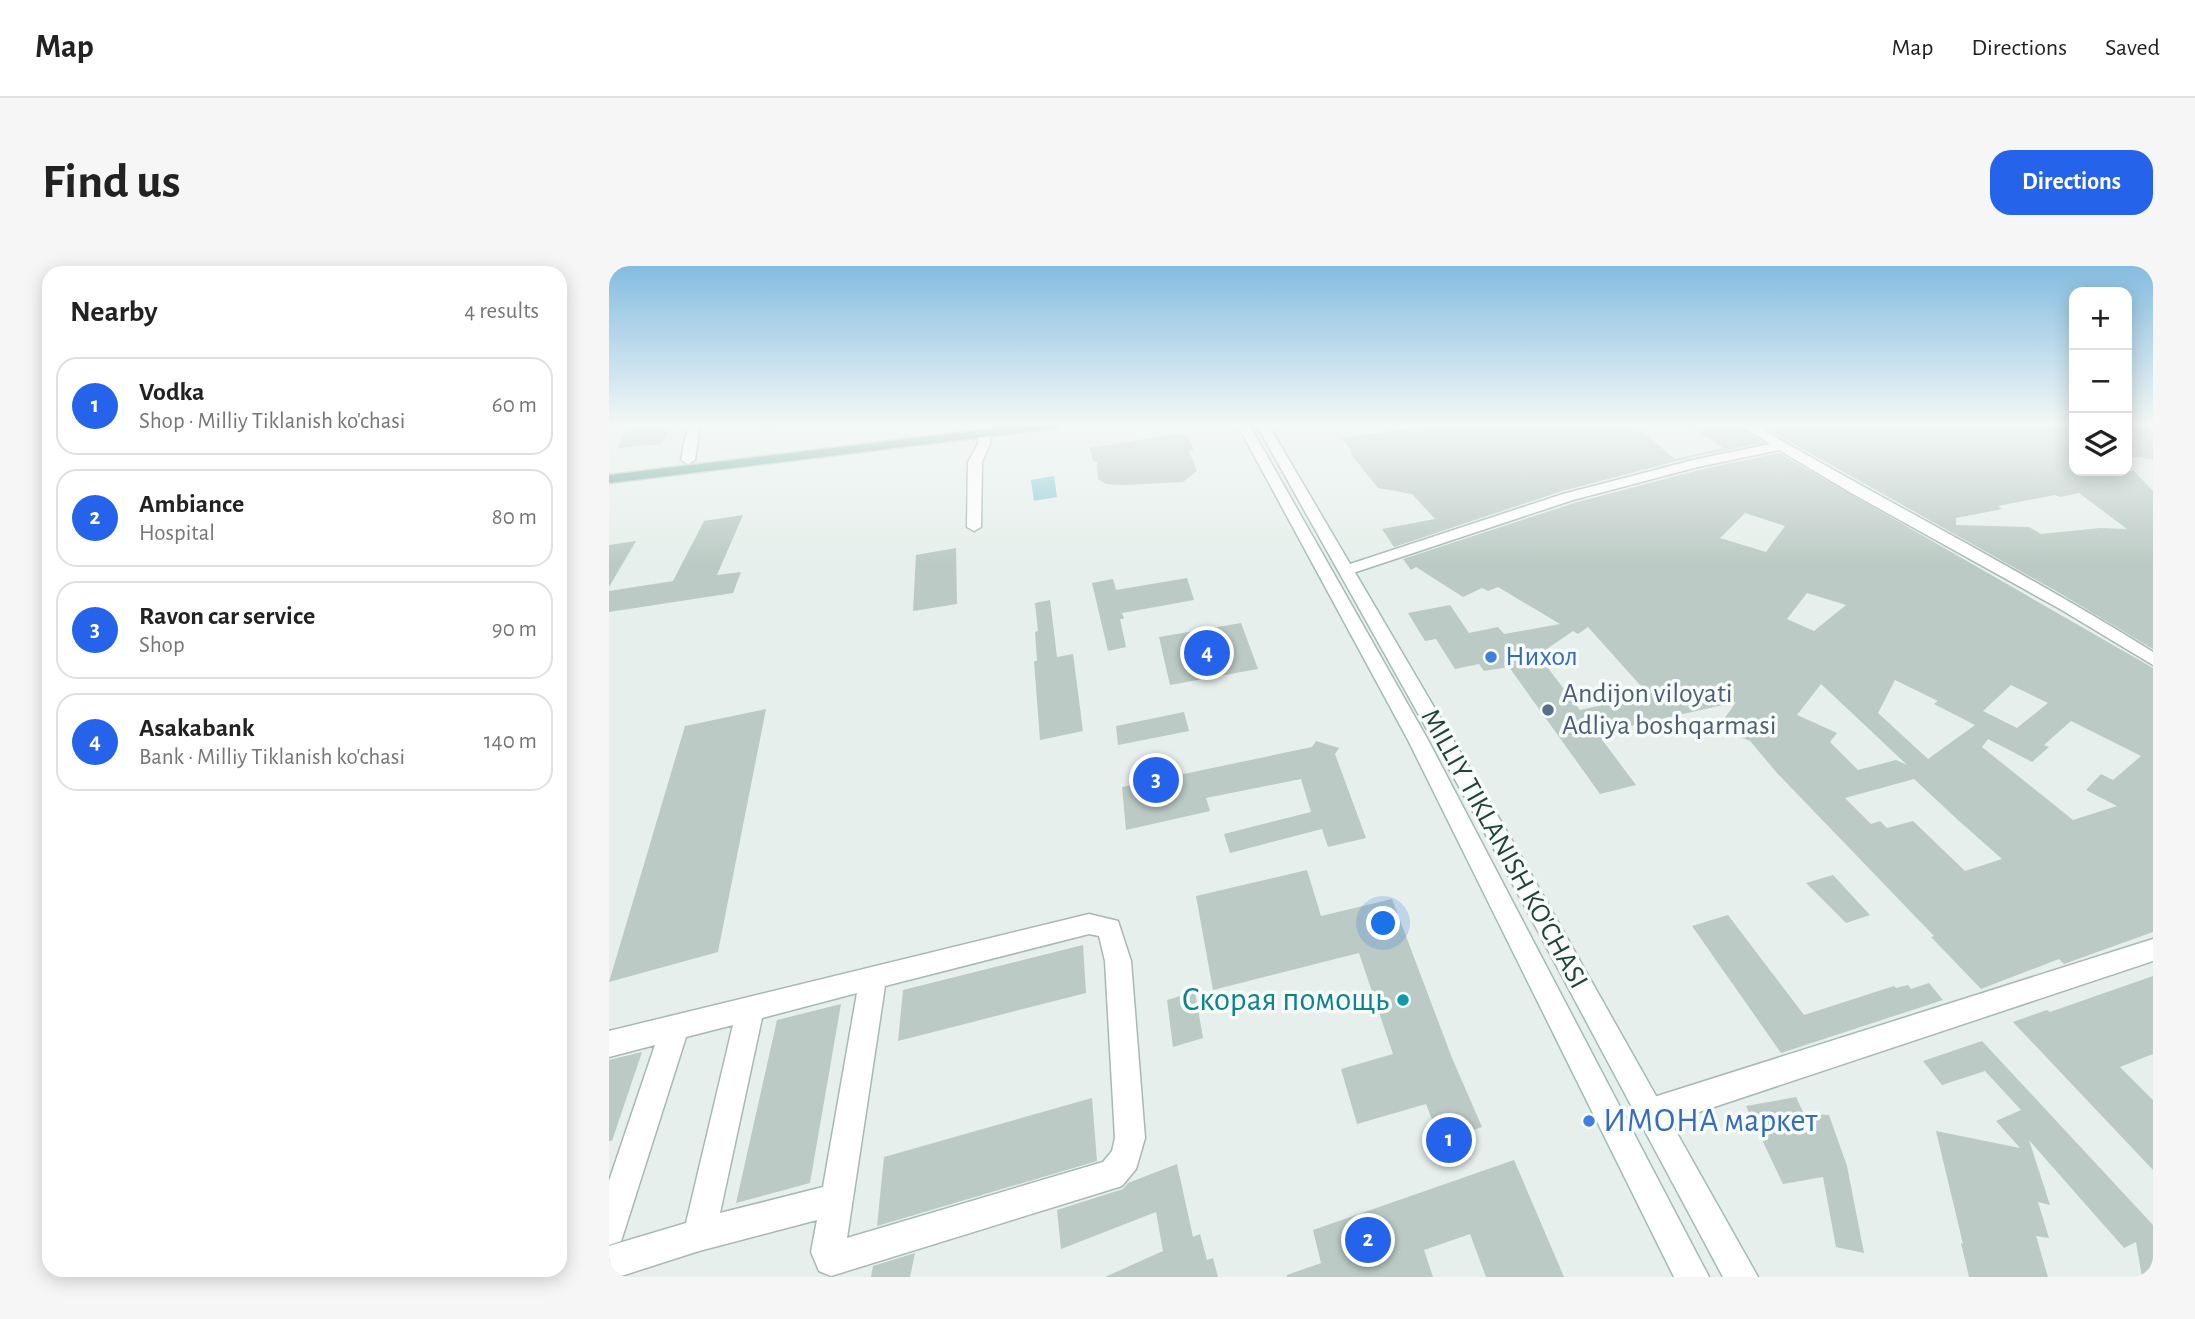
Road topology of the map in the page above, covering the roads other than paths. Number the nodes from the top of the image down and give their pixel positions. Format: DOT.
graph roads {
  1 [pos="673,471"];
  2 [pos="975,471"];
  3 [pos="1280,471"];
  4 [pos="1666,471"];
  5 [pos="1826,471"];
  6 [pos="609,480"];
  7 [pos="1302,512"];
  8 [pos="974,527"];
  9 [pos="1347,570"];
  10 [pos="2153,660"];
  11 [pos="1417,693"];
  12 [pos="1393,697"];
  13 [pos="1504,848"];
  14 [pos="1478,855"];
  15 [pos="2153,950"];
  16 [pos="873,978"];
  17 [pos="750,1009"];
  18 [pos="675,1027"];
  19 [pos="609,1044"];
  20 [pos="1651,1113"];
  21 [pos="838,1199"];
  22 [pos="609,1230"];
  23 [pos="699,1235"];
  24 [pos="609,1263"];
  25 [pos="1692,1277"];
  26 [pos="1741,1277"];
  1 -- 6 [label="main road"];
  2 -- 8 [label="street"];
  3 -- 7 [label="street, MILLIY TIKLANISH KO'CHASI"];
  4 -- 9 [label="street"];
  5 -- 10 [label="street"];
  7 -- 9 [label="street, MILLIY TIKLANISH KO'CHASI"];
  7 -- 12 [label="street, MILLIY TIKLANISH KO'CHASI"];
  9 -- 11 [label="street, MILLIY TIKLANISH KO'CHASI"];
  11 -- 12 [label="street"];
  11 -- 13 [label="street, MILLIY TIKLANISH KO'CHASI"];
  12 -- 14 [label="street, MILLIY TIKLANISH KO'CHASI"];
  13 -- 14 [label="street"];
  13 -- 20 [label="street, MILLIY TIKLANISH KO'CHASI"];
  14 -- 25 [label="street, MILLIY TIKLANISH KO'CHASI"];
  15 -- 20 [label="street"];
  16 -- 17 [label="street"];
  16 -- 21 [label="street"];
  16 -- 21 [label="street"];
  17 -- 18 [label="street"];
  17 -- 23 [label="street"];
  18 -- 19 [label="street"];
  18 -- 22 [label="street"];
  20 -- 26 [label="street, MILLIY TIKLANISH KO'CHASI"];
  21 -- 23 [label="street"];
  23 -- 24 [label="street"];
}
